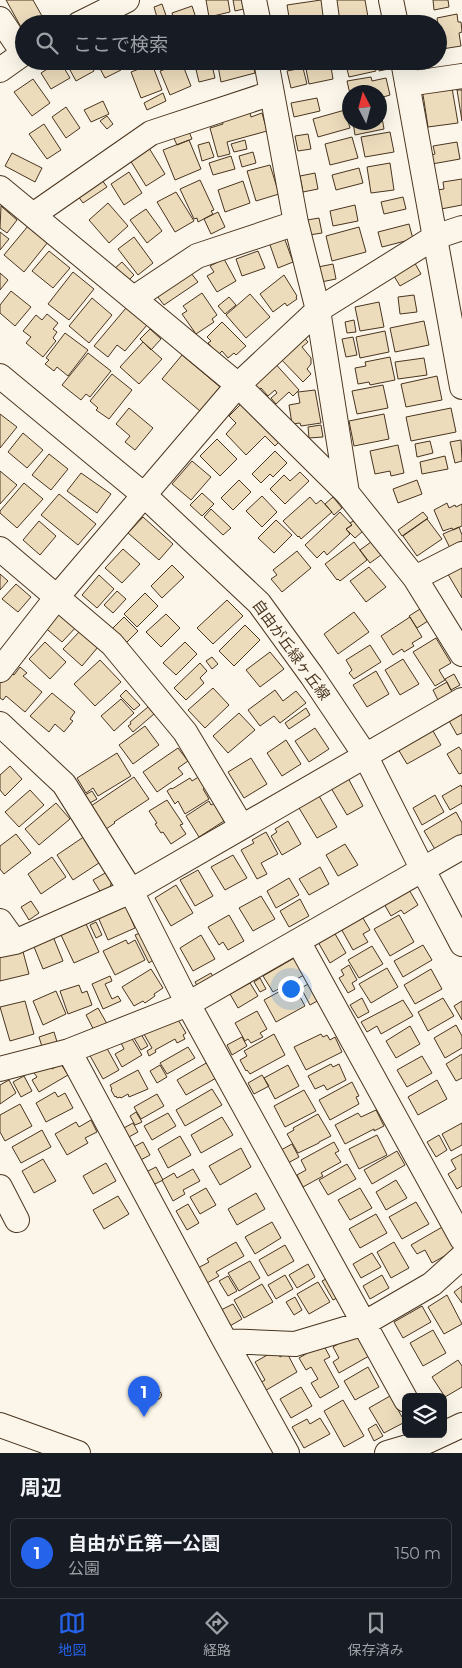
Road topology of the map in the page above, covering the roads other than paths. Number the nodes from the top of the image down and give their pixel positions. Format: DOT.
graph roads {
  1 [pos="254,0"];
  2 [pos="392,0"];
  3 [pos="120,1"];
  4 [pos="95,15"];
  5 [pos="257,15"];
  6 [pos="394,15"];
  7 [pos="0,19"];
  8 [pos="15,40"];
  9 [pos="15,59"];
  10 [pos="0,70"];
  11 [pos="268,70"];
  12 [pos="405,70"];
  13 [pos="462,76"];
  14 [pos="407,84"];
  15 [pos="272,93"];
  16 [pos="0,188"];
  17 [pos="33,215"];
  18 [pos="296,223"];
  19 [pos="462,228"];
  20 [pos="435,236"];
  21 [pos="134,298"];
  22 [pos="318,310"];
  23 [pos="0,376"];
  24 [pos="238,384"];
  25 [pos="462,387"];
  26 [pos="347,493"];
  27 [pos="144,494"];
  28 [pos="0,549"];
  29 [pos="462,554"];
  30 [pos="415,578"];
  31 [pos="57,597"];
  32 [pos="462,654"];
  33 [pos="0,670"];
  34 [pos="462,700"];
  35 [pos="0,724"];
  36 [pos="365,755"];
  37 [pos="242,827"];
  38 [pos="462,847"];
  39 [pos="422,870"];
  40 [pos="132,891"];
  41 [pos="0,921"];
  42 [pos="298,940"];
  43 [pos="7,943"];
  44 [pos="462,944"];
  45 [pos="188,1004"];
  46 [pos="70,1051"];
  47 [pos="0,1069"];
  48 [pos="0,1187"];
  49 [pos="17,1220"];
  50 [pos="462,1238"];
  51 [pos="462,1257"];
  52 [pos="365,1323"];
  53 [pos="224,1341"];
  54 [pos="402,1393"];
  55 [pos="462,1425"];
  56 [pos="0,1426"];
  57 [pos="435,1439"];
  58 [pos="78,1453"];
  59 [pos="287,1453"];
  60 [pos="387,1453"];
  1 -- 5 [label="street"];
  2 -- 6 [label="street"];
  3 -- 4 [label="street"];
  7 -- 8 [label="street"];
  9 -- 10 [label="street"];
  11 -- 15 [label="street"];
  12 -- 14 [label="street"];
  13 -- 14 [label="street"];
  14 -- 20 [label="street"];
  15 -- 17 [label="street"];
  15 -- 18 [label="street"];
  16 -- 17 [label="street"];
  17 -- 21 [label="street"];
  18 -- 21 [label="street"];
  18 -- 22 [label="street"];
  19 -- 20 [label="street"];
  20 -- 22 [label="street"];
  20 -- 25 [label="street"];
  21 -- 24 [label="street"];
  22 -- 24 [label="street"];
  22 -- 26 [label="street"];
  23 -- 27 [label="street, 自由が丘緑ヶ丘線"];
  24 -- 26 [label="street"];
  24 -- 27 [label="street"];
  26 -- 30 [label="street"];
  27 -- 31 [label="street"];
  27 -- 36 [label="street, 自由が丘緑ヶ丘線"];
  28 -- 31 [label="street"];
  29 -- 30 [label="street"];
  30 -- 32 [label="street"];
  31 -- 33 [label="street"];
  31 -- 37 [label="street"];
  34 -- 36 [label="street"];
  35 -- 40 [label="street"];
  36 -- 37 [label="street"];
  36 -- 39 [label="street, 自由が丘緑ヶ丘線"];
  37 -- 40 [label="street"];
  38 -- 39 [label="street"];
  39 -- 42 [label="street"];
  39 -- 44 [label="street, 自由が丘緑ヶ丘線"];
  40 -- 43 [label="street"];
  40 -- 45 [label="street"];
  41 -- 43 [label="street"];
  42 -- 45 [label="street"];
  42 -- 50 [label="street"];
  45 -- 46 [label="street"];
  45 -- 52 [label="street"];
  46 -- 47 [label="street"];
  46 -- 53 [label="street"];
  48 -- 49 [label="street"];
  51 -- 52 [label="street"];
  52 -- 53 [label="street"];
  52 -- 54 [label="street"];
  53 -- 59 [label="street"];
  55 -- 57 [label="street"];
  56 -- 58 [label="street"];
  57 -- 60 [label="street"];
}
